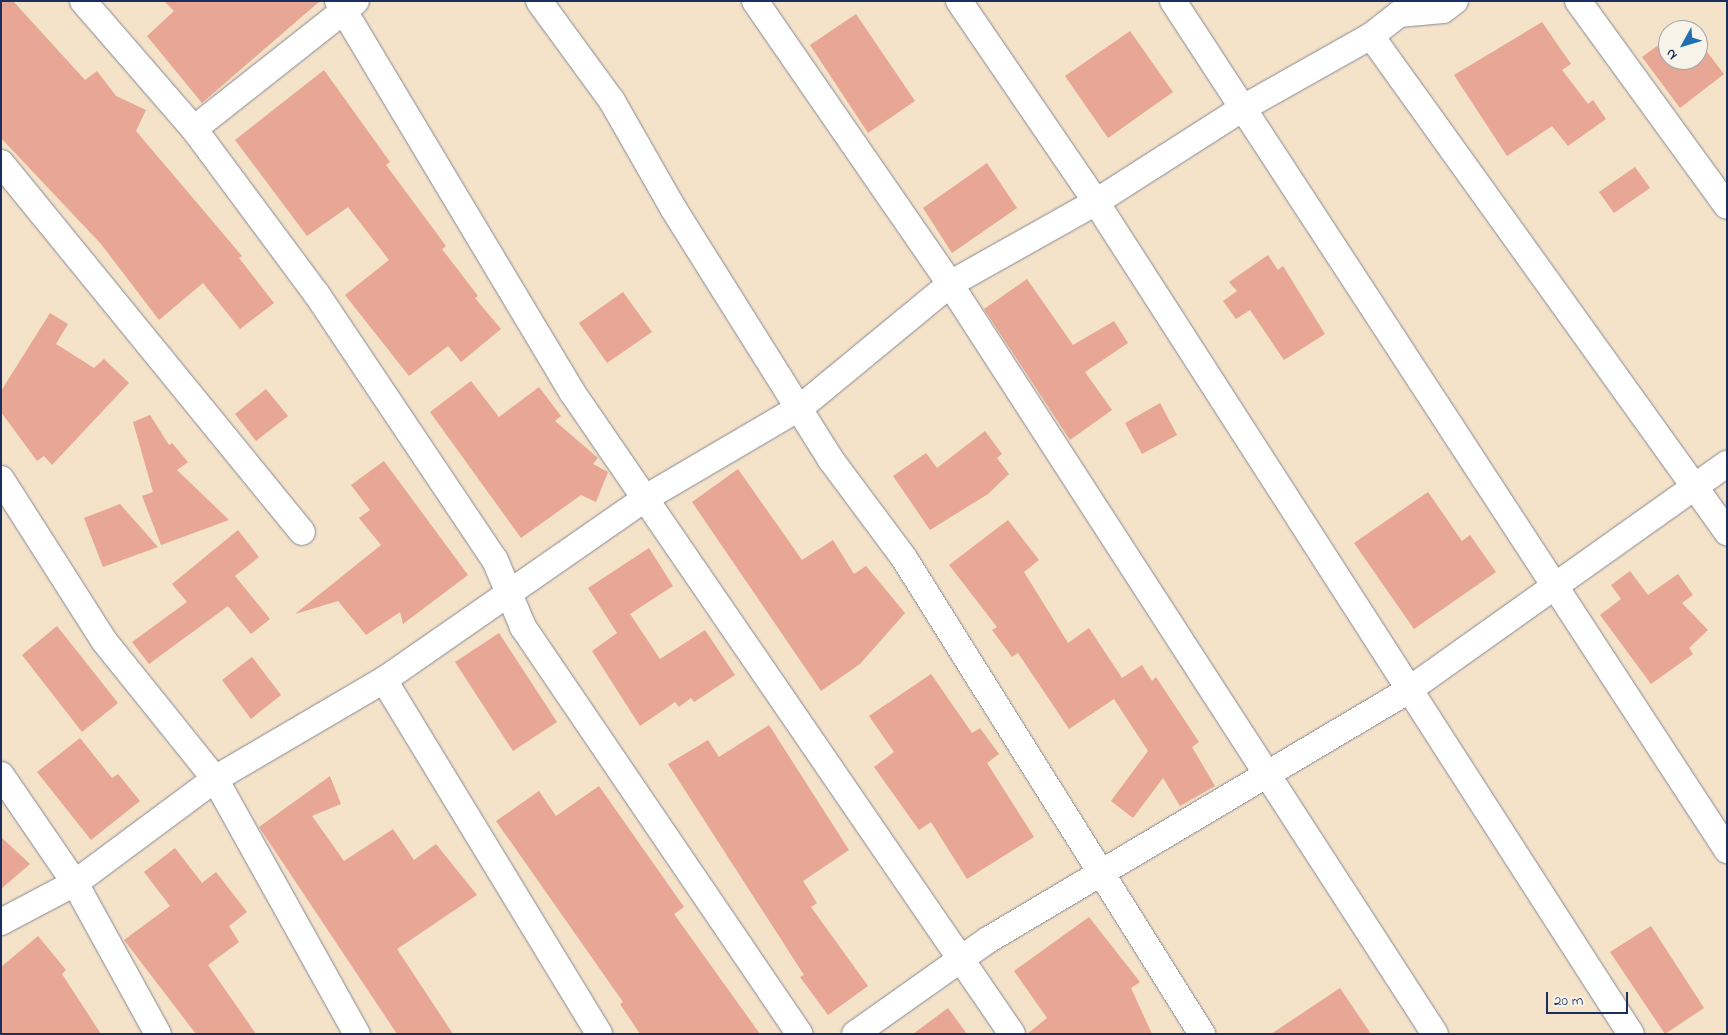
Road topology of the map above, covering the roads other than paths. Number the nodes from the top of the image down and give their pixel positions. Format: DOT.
graph roads {
  1 [pos="83,1"];
  2 [pos="539,1"];
  3 [pos="756,1"];
  4 [pos="959,1"];
  5 [pos="1173,1"];
  6 [pos="1578,1"];
  7 [pos="345,4"];
  8 [pos="1443,4"];
  9 [pos="1371,36"];
  10 [pos="1243,108"];
  11 [pos="194,129"];
  12 [pos="1,163"];
  13 [pos="1096,202"];
  14 [pos="1727,206"];
  15 [pos="950,284"];
  16 [pos="800,407"];
  17 [pos="1727,464"];
  18 [pos="1,479"];
  19 [pos="1694,484"];
  20 [pos="644,499"];
  21 [pos="302,532"];
  22 [pos="1727,532"];
  23 [pos="1556,583"];
  24 [pos="509,594"];
  25 [pos="384,680"];
  26 [pos="1410,689"];
  27 [pos="1,775"];
  28 [pos="1267,777"];
  29 [pos="215,779"];
  30 [pos="1727,850"];
  31 [pos="1100,878"];
  32 [pos="75,883"];
  33 [pos="1,922"];
  34 [pos="960,960"];
  35 [pos="158,1034"];
  36 [pos="357,1034"];
  37 [pos="599,1034"];
  38 [pos="800,1034"];
  39 [pos="855,1034"];
  40 [pos="1012,1034"];
  41 [pos="1202,1034"];
  42 [pos="1435,1034"];
  43 [pos="1631,1034"];
  1 -- 11 [label="street"];
  2 -- 16 [label="street"];
  3 -- 15 [label="street"];
  4 -- 13 [label="street"];
  5 -- 10 [label="street"];
  6 -- 14 [label="street"];
  7 -- 11 [label="street"];
  7 -- 20 [label="street"];
  8 -- 9 [label="street"];
  9 -- 10 [label="street"];
  9 -- 19 [label="street"];
  10 -- 13 [label="street"];
  10 -- 23 [label="street"];
  11 -- 24 [label="street"];
  12 -- 21 [label="street"];
  13 -- 15 [label="street"];
  13 -- 26 [label="street"];
  15 -- 16 [label="street"];
  15 -- 28 [label="street"];
  16 -- 20 [label="street"];
  16 -- 31 [label="street"];
  17 -- 19 [label="street"];
  18 -- 29 [label="street"];
  19 -- 22 [label="street"];
  19 -- 23 [label="street"];
  20 -- 24 [label="street"];
  20 -- 34 [label="street"];
  23 -- 26 [label="street"];
  23 -- 30 [label="street"];
  24 -- 25 [label="street"];
  24 -- 38 [label="street"];
  25 -- 29 [label="street"];
  25 -- 37 [label="street"];
  26 -- 28 [label="street"];
  26 -- 43 [label="street"];
  27 -- 32 [label="street"];
  28 -- 31 [label="street"];
  28 -- 42 [label="street"];
  29 -- 32 [label="street"];
  29 -- 36 [label="street"];
  31 -- 34 [label="street"];
  31 -- 41 [label="street"];
  32 -- 33 [label="street"];
  32 -- 35 [label="street"];
  34 -- 39 [label="street"];
  34 -- 40 [label="street"];
}
